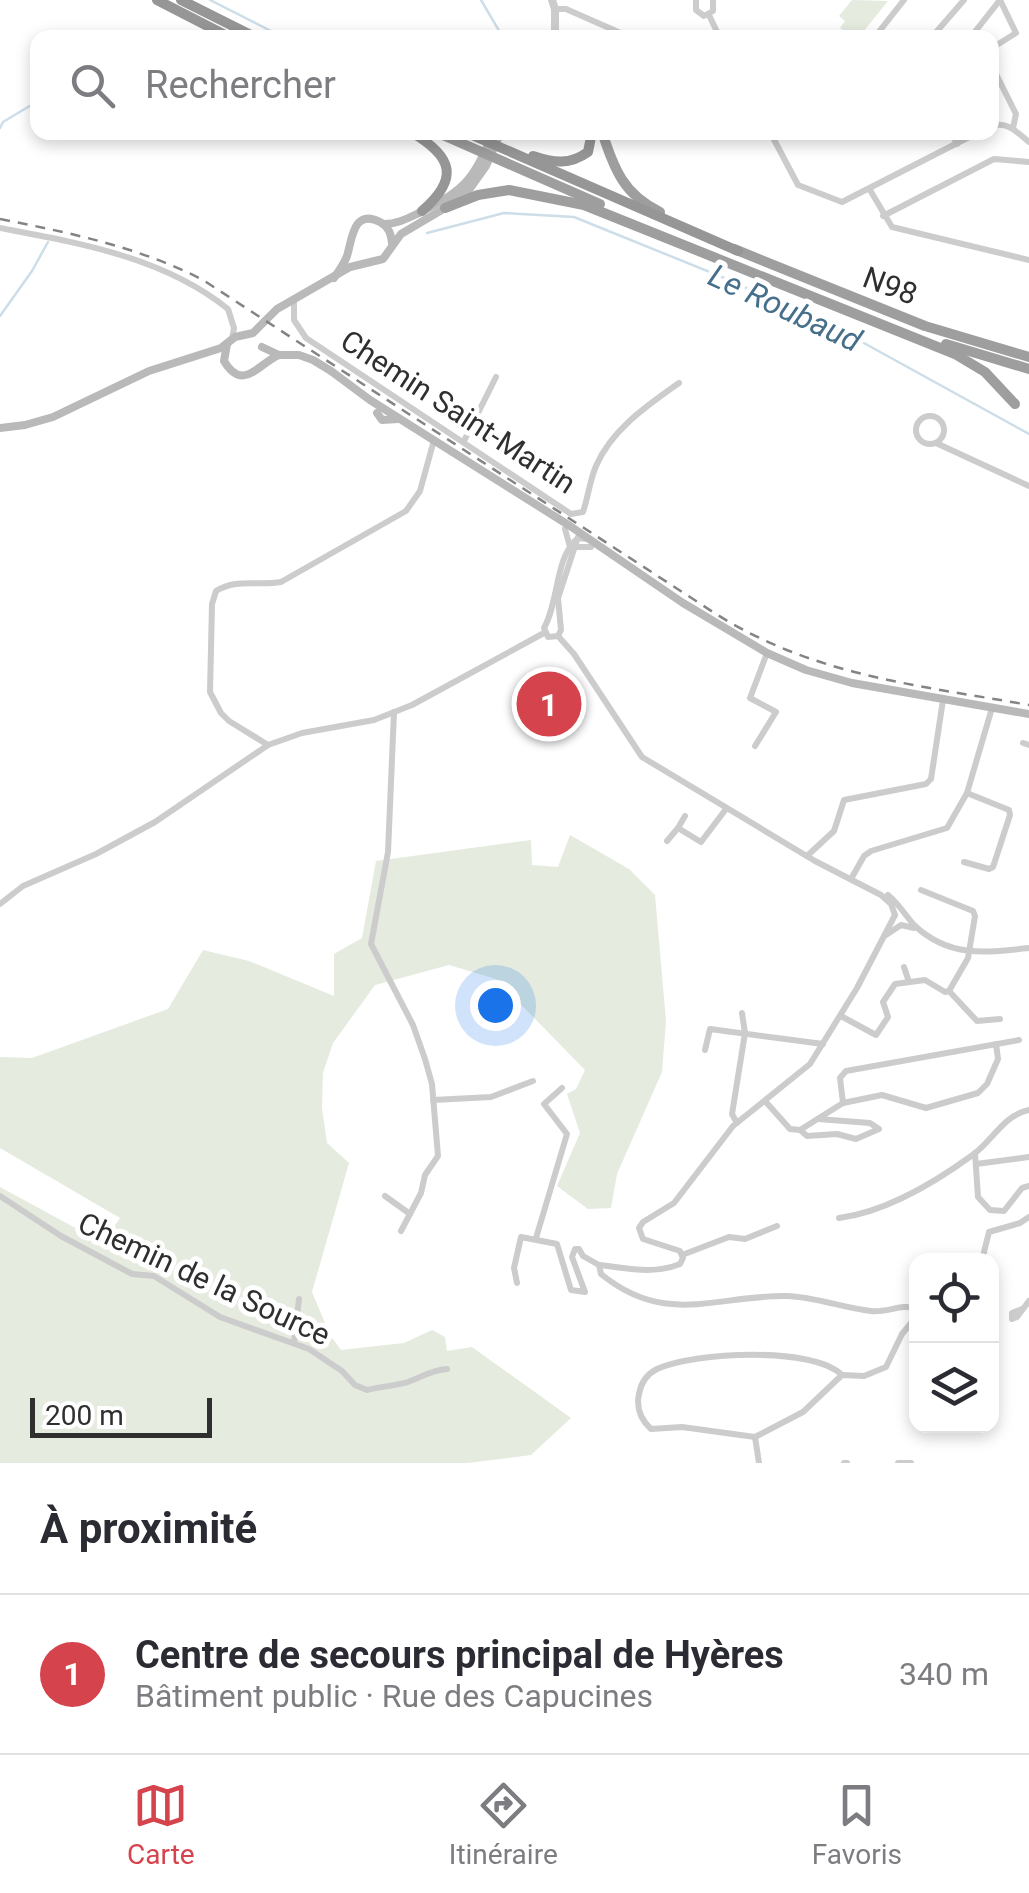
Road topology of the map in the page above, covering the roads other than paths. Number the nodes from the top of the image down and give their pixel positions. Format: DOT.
graph roads {
  1 [pos="156,0"];
  2 [pos="182,0"];
  3 [pos="696,0"];
  4 [pos="714,0"];
  5 [pos="904,0"];
  6 [pos="964,0"];
  7 [pos="1000,0"];
  8 [pos="553,5"];
  9 [pos="709,15"];
  10 [pos="216,30"];
  11 [pos="241,30"];
  12 [pos="555,30"];
  13 [pos="612,30"];
  14 [pos="716,30"];
  15 [pos="880,30"];
  16 [pos="939,30"];
  17 [pos="978,30"];
  18 [pos="999,44"];
  19 [pos="999,80"];
  20 [pos="999,125"];
  21 [pos="1013,128"];
  22 [pos="422,140"];
  23 [pos="454,140"];
  24 [pos="484,140"];
  25 [pos="494,140"];
  26 [pos="494,140"];
  27 [pos="590,140"];
  28 [pos="605,140"];
  29 [pos="774,140"];
  30 [pos="956,140"];
  31 [pos="965,140"];
  32 [pos="1029,142"];
  33 [pos="958,144"];
  34 [pos="1029,162"];
  35 [pos="482,165"];
  36 [pos="870,190"];
  37 [pos="445,208"];
  38 [pos="422,211"];
  39 [pos="883,216"];
  40 [pos="384,224"];
  41 [pos="0,228"];
  42 [pos="392,244"];
  43 [pos="349,246"];
  44 [pos="738,251"];
  45 [pos="1029,260"];
  46 [pos="366,263"];
  47 [pos="334,279"];
  48 [pos="782,282"];
  49 [pos="294,299"];
  50 [pos="865,316"];
  51 [pos="262,327"];
  52 [pos="234,328"];
  53 [pos="245,335"];
  54 [pos="230,342"];
  55 [pos="262,346"];
  56 [pos="193,355"];
  57 [pos="279,355"];
  58 [pos="1029,357"];
  59 [pos="224,361"];
  60 [pos="262,364"];
  61 [pos="1029,369"];
  62 [pos="496,377"];
  63 [pos="680,384"];
  64 [pos="1015,404"];
  65 [pos="0,428"];
  66 [pos="944,430"];
  67 [pos="434,439"];
  68 [pos="464,441"];
  69 [pos="936,443"];
  70 [pos="953,448"];
  71 [pos="1029,486"];
  72 [pos="556,520"];
  73 [pos="580,541"];
  74 [pos="546,623"];
  75 [pos="560,625"];
  76 [pos="544,633"];
  77 [pos="558,636"];
  78 [pos="767,653"];
  79 [pos="943,700"];
  80 [pos="992,708"];
  81 [pos="394,712"];
  82 [pos="1029,714"];
  83 [pos="268,745"];
  84 [pos="754,746"];
  85 [pos="966,793"];
  86 [pos="726,809"];
  87 [pos="685,816"];
  88 [pos="678,828"];
  89 [pos="667,842"];
  90 [pos="807,856"];
  91 [pos="964,862"];
  92 [pos="855,881"];
  93 [pos="921,890"];
  94 [pos="0,904"];
  95 [pos="894,917"];
  96 [pos="904,920"];
  97 [pos="885,936"];
  98 [pos="1029,948"];
  99 [pos="969,954"];
  100 [pos="904,967"];
  101 [pos="909,982"];
  102 [pos="949,990"];
  103 [pos="742,1014"];
  104 [pos="841,1016"];
  105 [pos="1000,1019"];
  106 [pos="745,1033"];
  107 [pos="1019,1040"];
  108 [pos="823,1044"];
  109 [pos="996,1044"];
  110 [pos="705,1050"];
  111 [pos="533,1081"];
  112 [pos="562,1088"];
  113 [pos="434,1100"];
  114 [pos="765,1101"];
  115 [pos="843,1103"];
  116 [pos="1029,1110"];
  117 [pos="816,1119"];
  118 [pos="737,1123"];
  119 [pos="800,1130"];
  120 [pos="975,1154"];
  121 [pos="1029,1157"];
  122 [pos="976,1164"];
  123 [pos="1029,1186"];
  124 [pos="0,1196"];
  125 [pos="385,1196"];
  126 [pos="410,1214"];
  127 [pos="1029,1216"];
  128 [pos="839,1218"];
  129 [pos="777,1226"];
  130 [pos="401,1231"];
  131 [pos="536,1238"];
  132 [pos="984,1253"];
  133 [pos="682,1254"];
  134 [pos="599,1265"];
  135 [pos="516,1283"];
  136 [pos="299,1299"];
  137 [pos="1029,1302"];
  138 [pos="909,1307"];
  139 [pos="1022,1309"];
  140 [pos="909,1326"];
  141 [pos="294,1342"];
  142 [pos="447,1370"];
  143 [pos="842,1374"];
  144 [pos="755,1437"];
  145 [pos="759,1463"];
  146 [pos="898,1463"];
  147 [pos="911,1463"];
  1 -- 10 [label="highway"];
  2 -- 11 [label="highway"];
  3 -- 9 [label="street"];
  4 -- 9 [label="street"];
  5 -- 15 [label="street"];
  6 -- 16 [label="street"];
  7 -- 17 [label="street"];
  7 -- 18 [label="street"];
  8 -- 12 [label="street"];
  8 -- 13 [label="street"];
  9 -- 14 [label="street"];
  19 -- 21 [label="street"];
  20 -- 21 [label="street"];
  21 -- 32 [label="street"];
  22 -- 38 [label="highway"];
  23 -- 48 [label="highway"];
  24 -- 44 [label="highway"];
  25 -- 27 [label="highway"];
  26 -- 35 [label="main road"];
  28 -- 44 [label="highway, N98"];
  29 -- 36 [label="street"];
  30 -- 33 [label="street"];
  31 -- 33 [label="street"];
  33 -- 36 [label="street"];
  34 -- 39 [label="street"];
  35 -- 37 [label="main road"];
  35 -- 38 [label="main road"];
  36 -- 39 [label="street"];
  37 -- 42 [label="main road"];
  37 -- 48 [label="highway"];
  38 -- 40 [label="main road"];
  39 -- 45 [label="street"];
  40 -- 42 [label="main road"];
  40 -- 43 [label="main road"];
  41 -- 52 [label="street"];
  42 -- 46 [label="main road"];
  43 -- 46 [label="main road"];
  43 -- 47 [label="main road"];
  44 -- 58 [label="highway, N98"];
  46 -- 47 [label="main road"];
  47 -- 49 [label="main road"];
  48 -- 50 [label="highway"];
  49 -- 51 [label="main road"];
  49 -- 68 [label="street, Chemin Saint-Martin"];
  50 -- 61 [label="highway"];
  50 -- 64 [label="highway"];
  51 -- 53 [label="main road"];
  51 -- 55 [label="main road"];
  52 -- 53 [label="street"];
  52 -- 54 [label="street"];
  53 -- 54 [label="main road"];
  53 -- 55 [label="main road"];
  54 -- 56 [label="main road"];
  54 -- 59 [label="main road"];
  55 -- 57 [label="main road"];
  55 -- 60 [label="main road"];
  56 -- 59 [label="main road"];
  56 -- 65 [label="main road"];
  57 -- 60 [label="main road"];
  57 -- 67 [label="main road"];
  59 -- 60 [label="main road"];
  62 -- 68 [label="street"];
  63 -- 68 [label="street, Chemin Saint-Martin"];
  66 -- 69 [label="street"];
  66 -- 69 [label="street"];
  66 -- 70 [label="street"];
  67 -- 72 [label="main road"];
  67 -- 83 [label="street"];
  69 -- 70 [label="street"];
  70 -- 71 [label="street"];
  72 -- 73 [label="main road"];
  72 -- 73 [label="main road"];
  73 -- 74 [label="street"];
  73 -- 75 [label="street"];
  73 -- 78 [label="main road"];
  74 -- 75 [label="street"];
  74 -- 76 [label="street"];
  75 -- 77 [label="street"];
  76 -- 77 [label="street"];
  76 -- 81 [label="street"];
  77 -- 86 [label="street"];
  78 -- 79 [label="main road"];
  78 -- 84 [label="street"];
  79 -- 80 [label="main road"];
  79 -- 90 [label="street"];
  80 -- 82 [label="main road"];
  80 -- 85 [label="street"];
  81 -- 83 [label="street"];
  81 -- 113 [label="street"];
  83 -- 94 [label="street"];
  85 -- 91 [label="street"];
  85 -- 92 [label="street"];
  86 -- 88 [label="street"];
  86 -- 90 [label="street"];
  87 -- 88 [label="street"];
  88 -- 89 [label="street"];
  90 -- 92 [label="street"];
  92 -- 95 [label="street"];
  92 -- 96 [label="street"];
  93 -- 99 [label="street"];
  95 -- 96 [label="street"];
  95 -- 97 [label="street"];
  96 -- 97 [label="street"];
  96 -- 99 [label="street"];
  97 -- 104 [label="street"];
  98 -- 99 [label="street"];
  99 -- 102 [label="street"];
  100 -- 101 [label="street"];
  101 -- 102 [label="street"];
  101 -- 104 [label="street"];
  102 -- 105 [label="street"];
  103 -- 106 [label="street"];
  104 -- 108 [label="street"];
  106 -- 108 [label="street"];
  106 -- 110 [label="street"];
  106 -- 118 [label="street"];
  107 -- 109 [label="street"];
  108 -- 114 [label="street"];
  109 -- 115 [label="street"];
  109 -- 115 [label="street"];
  111 -- 113 [label="street"];
  112 -- 131 [label="street"];
  113 -- 126 [label="street"];
  114 -- 118 [label="street"];
  114 -- 119 [label="street"];
  115 -- 117 [label="street"];
  116 -- 120 [label="street"];
  117 -- 119 [label="street"];
  117 -- 119 [label="street"];
  118 -- 133 [label="street"];
  120 -- 122 [label="street"];
  120 -- 128 [label="street"];
  121 -- 122 [label="street"];
  122 -- 123 [label="street"];
  124 -- 141 [label="street, Chemin de la Source"];
  125 -- 126 [label="street"];
  126 -- 130 [label="street"];
  127 -- 132 [label="street"];
  129 -- 133 [label="street"];
  131 -- 134 [label="street"];
  131 -- 135 [label="street"];
  133 -- 134 [label="street"];
  134 -- 138 [label="street"];
  136 -- 141 [label="street"];
  137 -- 139 [label="street"];
  140 -- 143 [label="street"];
  141 -- 142 [label="street, Chemin de la Source"];
  143 -- 144 [label="street"];
  143 -- 144 [label="street"];
  144 -- 145 [label="street"];
  146 -- 147 [label="street"];
}
